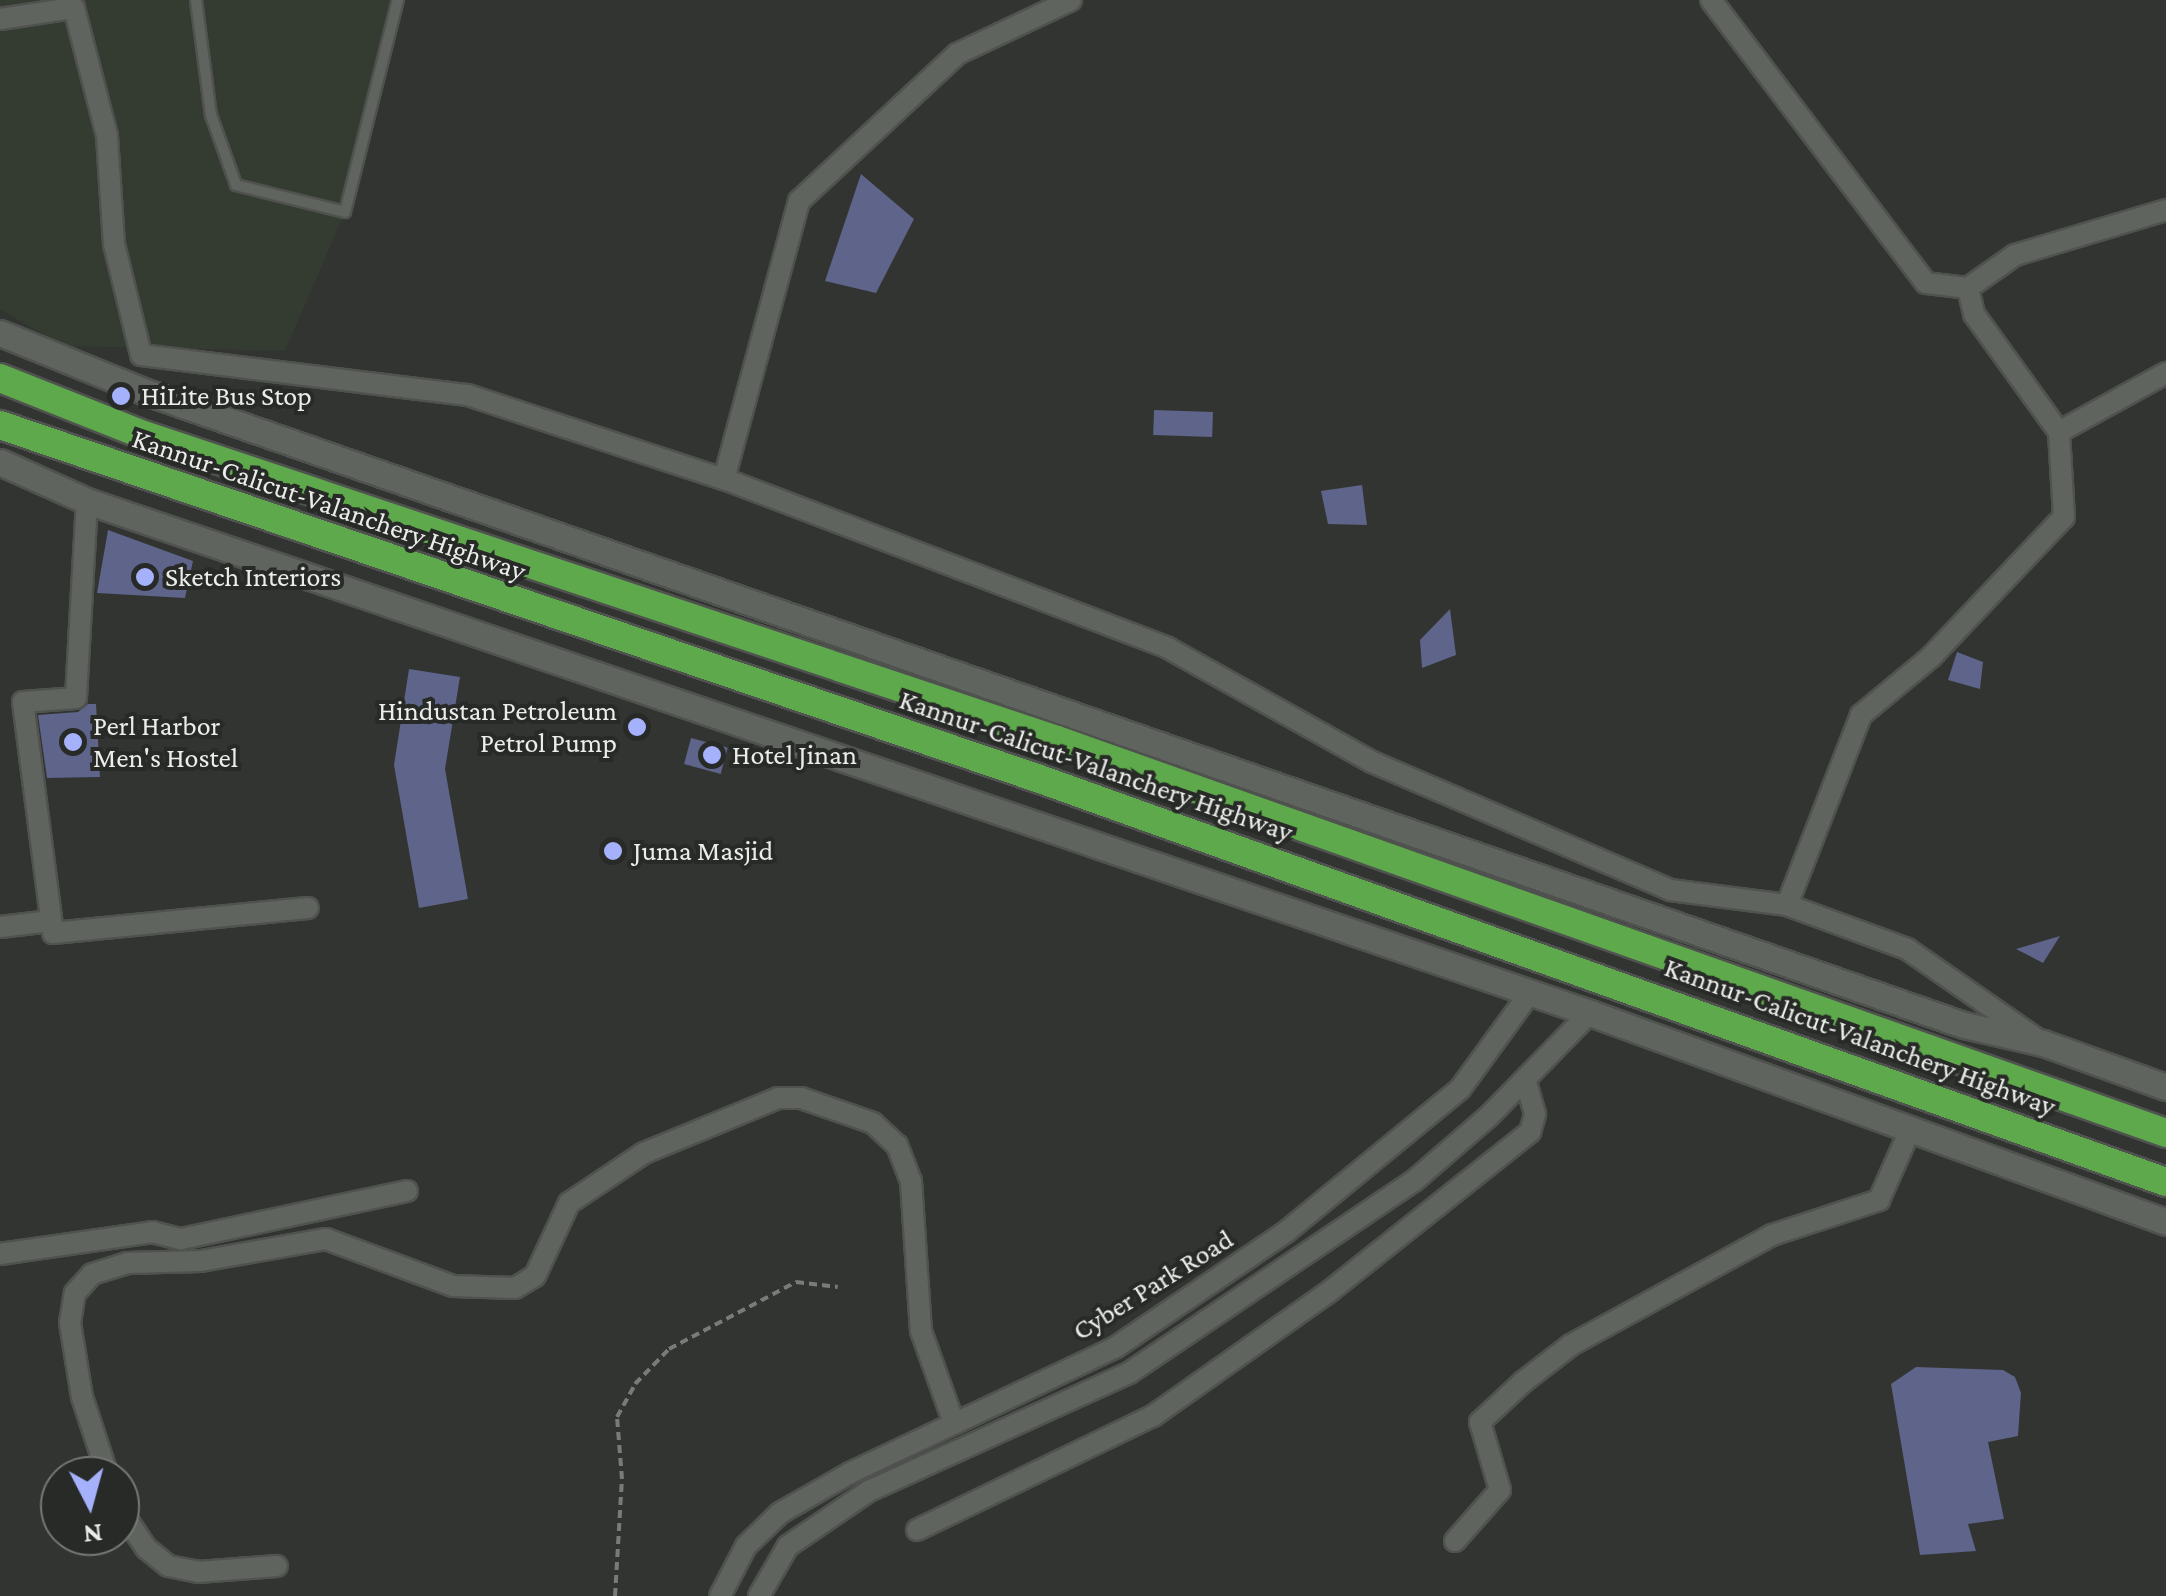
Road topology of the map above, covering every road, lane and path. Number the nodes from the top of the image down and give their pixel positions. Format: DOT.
graph roads {
  1 [pos="196,0"];
  2 [pos="398,0"];
  3 [pos="1071,0"];
  4 [pos="1711,0"];
  5 [pos="0,19"];
  6 [pos="2166,210"];
  7 [pos="1968,288"];
  8 [pos="0,333"];
  9 [pos="2166,373"];
  10 [pos="0,378"];
  11 [pos="0,425"];
  12 [pos="2059,432"];
  13 [pos="0,462"];
  14 [pos="724,479"];
  15 [pos="88,501"];
  16 [pos="1786,906"];
  17 [pos="308,908"];
  18 [pos="52,921"];
  19 [pos="0,926"];
  20 [pos="1529,994"];
  21 [pos="1590,1013"];
  22 [pos="2043,1043"];
  23 [pos="1525,1080"];
  24 [pos="2166,1086"];
  25 [pos="1910,1130"];
  26 [pos="2166,1134"];
  27 [pos="2166,1182"];
  28 [pos="407,1190"];
  29 [pos="285,1218"];
  30 [pos="2166,1222"];
  31 [pos="290,1243"];
  32 [pos="0,1254"];
  33 [pos="838,1287"];
  34 [pos="954,1423"];
  35 [pos="101,1456"];
  36 [pos="917,1530"];
  37 [pos="140,1539"];
  38 [pos="1455,1541"];
  39 [pos="277,1566"];
  40 [pos="615,1596"];
  41 [pos="720,1596"];
  42 [pos="759,1596"];
  1 -- 2 [label="lane"];
  3 -- 14 [label="street"];
  4 -- 7 [label="street"];
  5 -- 14 [label="street"];
  6 -- 7 [label="street"];
  7 -- 12 [label="street"];
  8 -- 22 [label="street"];
  9 -- 12 [label="street"];
  10 -- 26 [label="highway, Kannur-Calicut-Valanchery Highway"];
  11 -- 27 [label="highway, Kannur-Calicut-Valanchery Highway"];
  12 -- 16 [label="street"];
  13 -- 15 [label="street"];
  14 -- 16 [label="street"];
  15 -- 18 [label="street"];
  15 -- 20 [label="street"];
  16 -- 22 [label="street"];
  17 -- 18 [label="street"];
  18 -- 19 [label="street"];
  20 -- 21 [label="street"];
  20 -- 34 [label="street, Cyber Park Road"];
  21 -- 23 [label="street"];
  21 -- 25 [label="street"];
  22 -- 24 [label="street"];
  23 -- 36 [label="street"];
  23 -- 42 [label="street"];
  25 -- 30 [label="street"];
  25 -- 38 [label="street"];
  28 -- 29 [label="street"];
  29 -- 31 [label="street"];
  29 -- 32 [label="street"];
  31 -- 34 [label="street"];
  31 -- 35 [label="street"];
  33 -- 40 [label="path"];
  34 -- 41 [label="street, Cyber Park Road"];
  37 -- 39 [label="street"];
}
